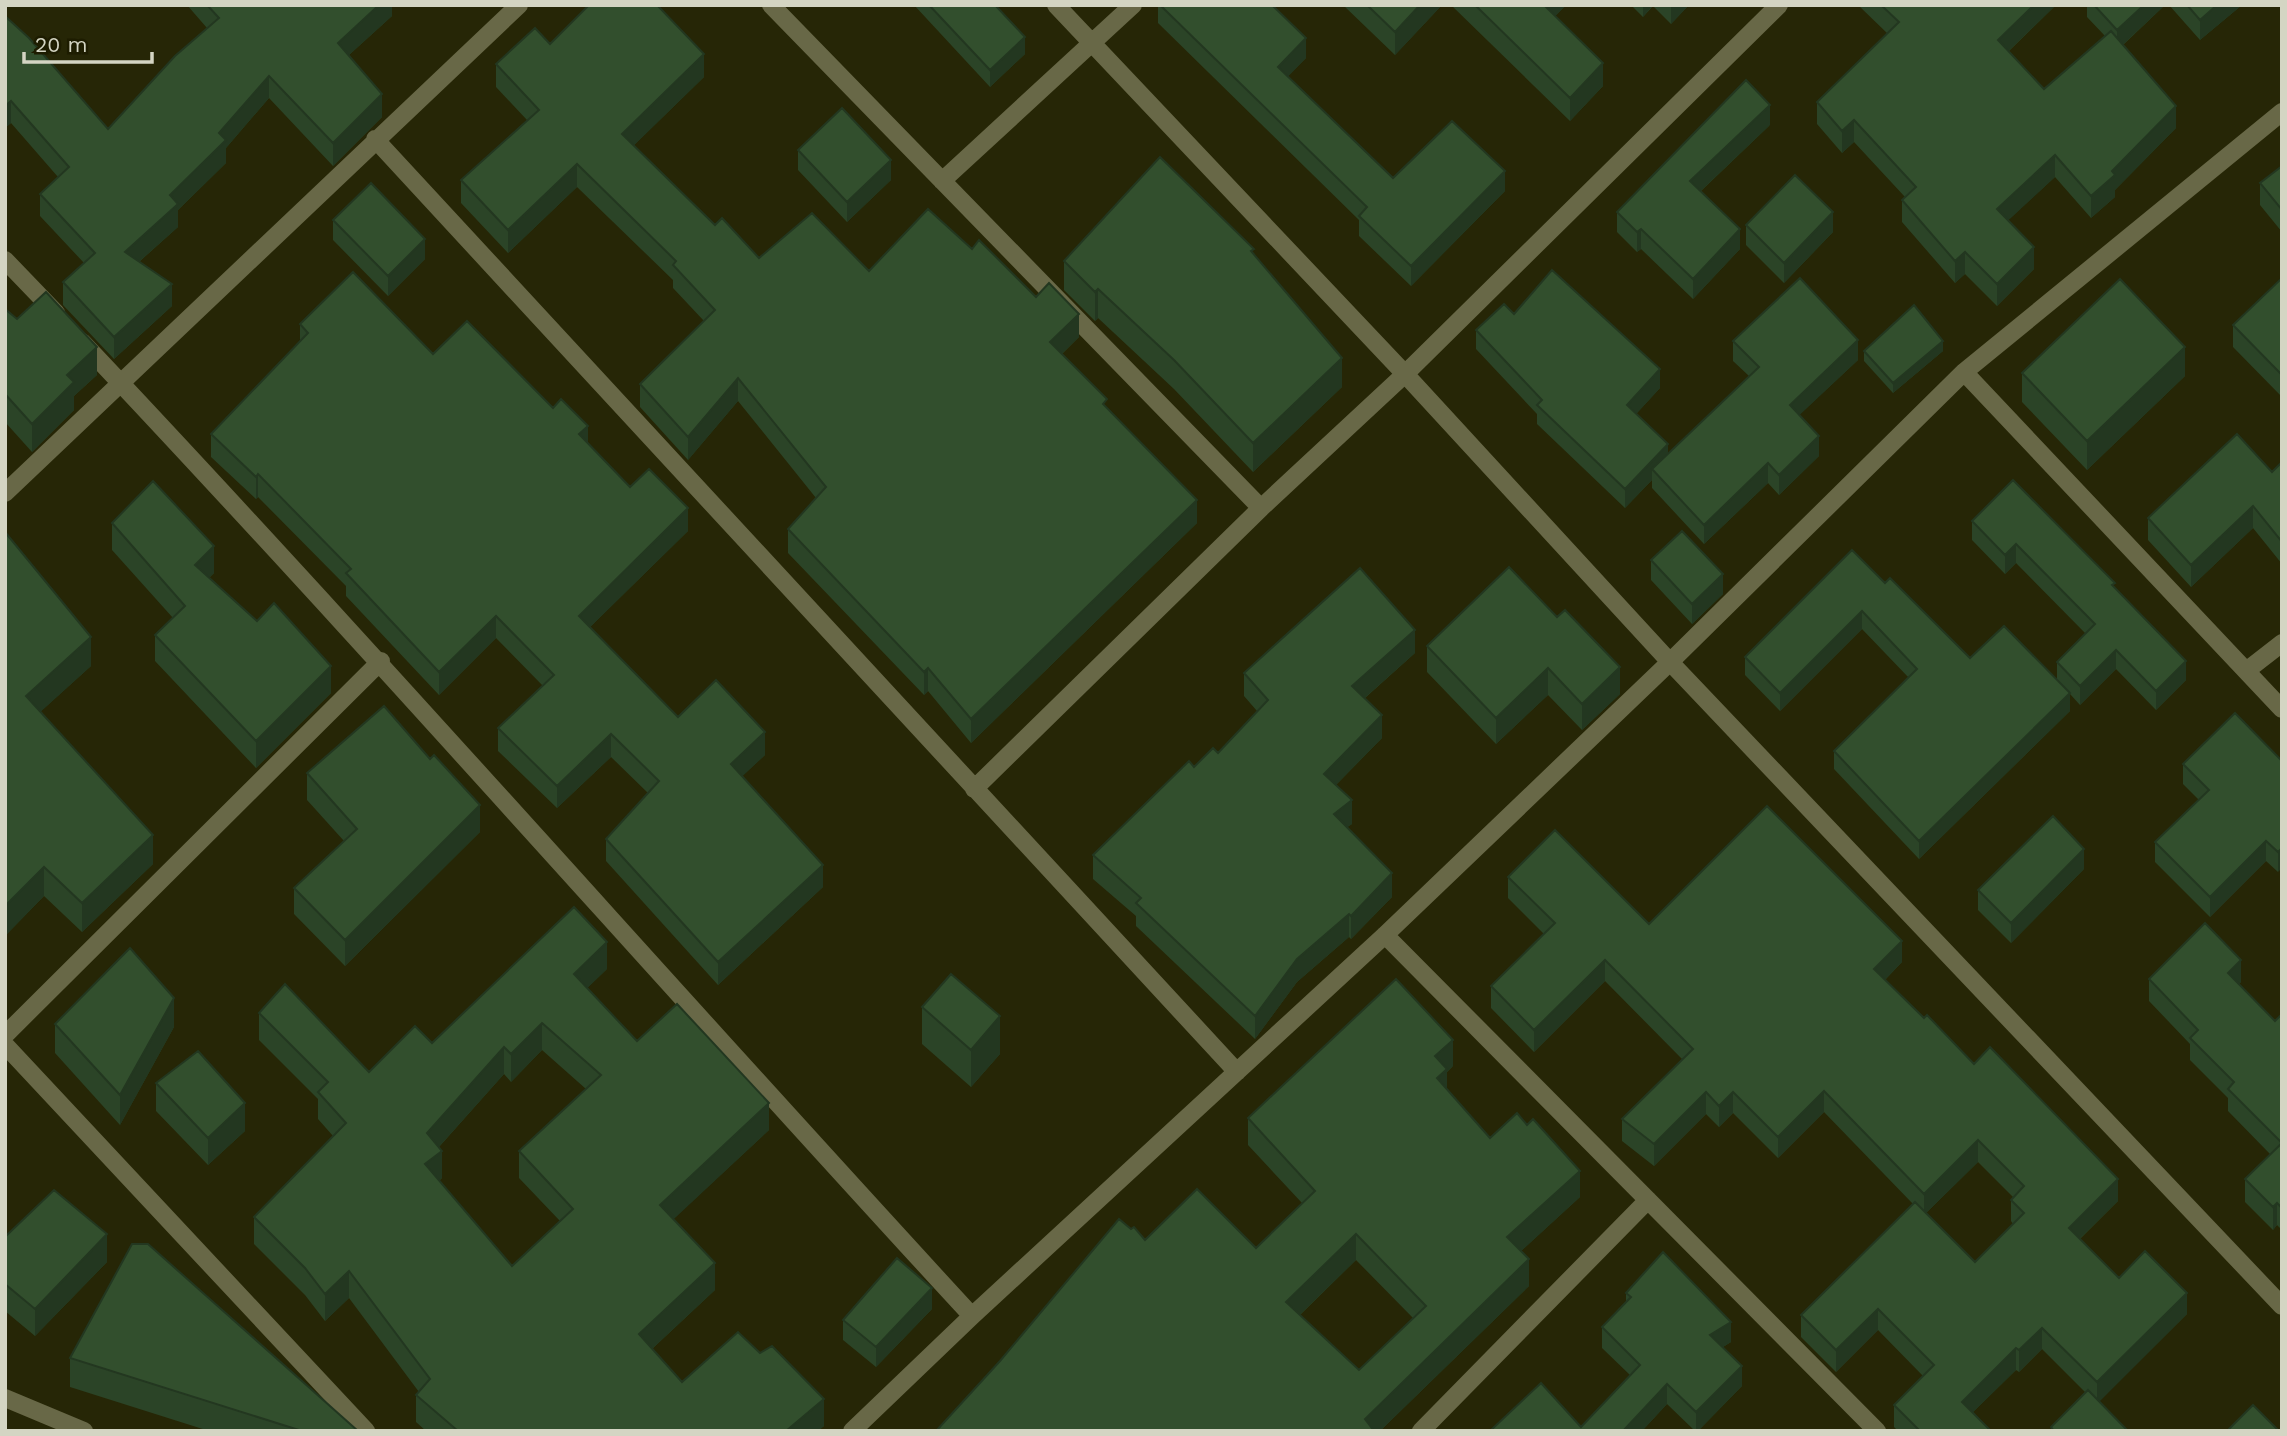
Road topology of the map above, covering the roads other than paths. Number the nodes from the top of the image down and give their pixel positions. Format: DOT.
graph roads {
  1 [pos="519,5"];
  2 [pos="771,5"];
  3 [pos="1056,5"];
  4 [pos="1133,5"];
  5 [pos="1779,5"];
  6 [pos="1093,43"];
  7 [pos="2282,112"];
  8 [pos="375,139"];
  9 [pos="942,181"];
  10 [pos="5,260"];
  11 [pos="1964,372"];
  12 [pos="1405,374"];
  13 [pos="120,381"];
  14 [pos="5,493"];
  15 [pos="1261,508"];
  16 [pos="2282,643"];
  17 [pos="380,662"];
  18 [pos="1670,662"];
  19 [pos="2246,671"];
  20 [pos="2282,709"];
  21 [pos="974,789"];
  22 [pos="1385,935"];
  23 [pos="5,1035"];
  24 [pos="5,1045"];
  25 [pos="1237,1072"];
  26 [pos="1648,1200"];
  27 [pos="2282,1306"];
  28 [pos="972,1316"];
  29 [pos="5,1398"];
  30 [pos="84,1431"];
  31 [pos="366,1431"];
  32 [pos="852,1431"];
  33 [pos="1421,1431"];
  34 [pos="1877,1431"];
  1 -- 8 [label="street"];
  2 -- 9 [label="street"];
  3 -- 6 [label="street"];
  4 -- 6 [label="street"];
  5 -- 12 [label="street"];
  6 -- 9 [label="street"];
  6 -- 12 [label="street"];
  7 -- 11 [label="street"];
  8 -- 13 [label="street"];
  8 -- 21 [label="street"];
  9 -- 15 [label="street"];
  10 -- 13 [label="street"];
  11 -- 18 [label="street"];
  11 -- 19 [label="street"];
  12 -- 15 [label="street"];
  12 -- 18 [label="street"];
  13 -- 14 [label="street"];
  13 -- 17 [label="street"];
  15 -- 21 [label="street"];
  16 -- 19 [label="street"];
  17 -- 23 [label="street"];
  17 -- 28 [label="street"];
  18 -- 22 [label="street"];
  18 -- 27 [label="street"];
  19 -- 20 [label="street"];
  21 -- 25 [label="street"];
  22 -- 25 [label="street"];
  22 -- 26 [label="street"];
  24 -- 31 [label="street"];
  25 -- 28 [label="street"];
  26 -- 33 [label="street"];
  26 -- 34 [label="street"];
  28 -- 32 [label="street"];
  29 -- 30 [label="street"];
}
